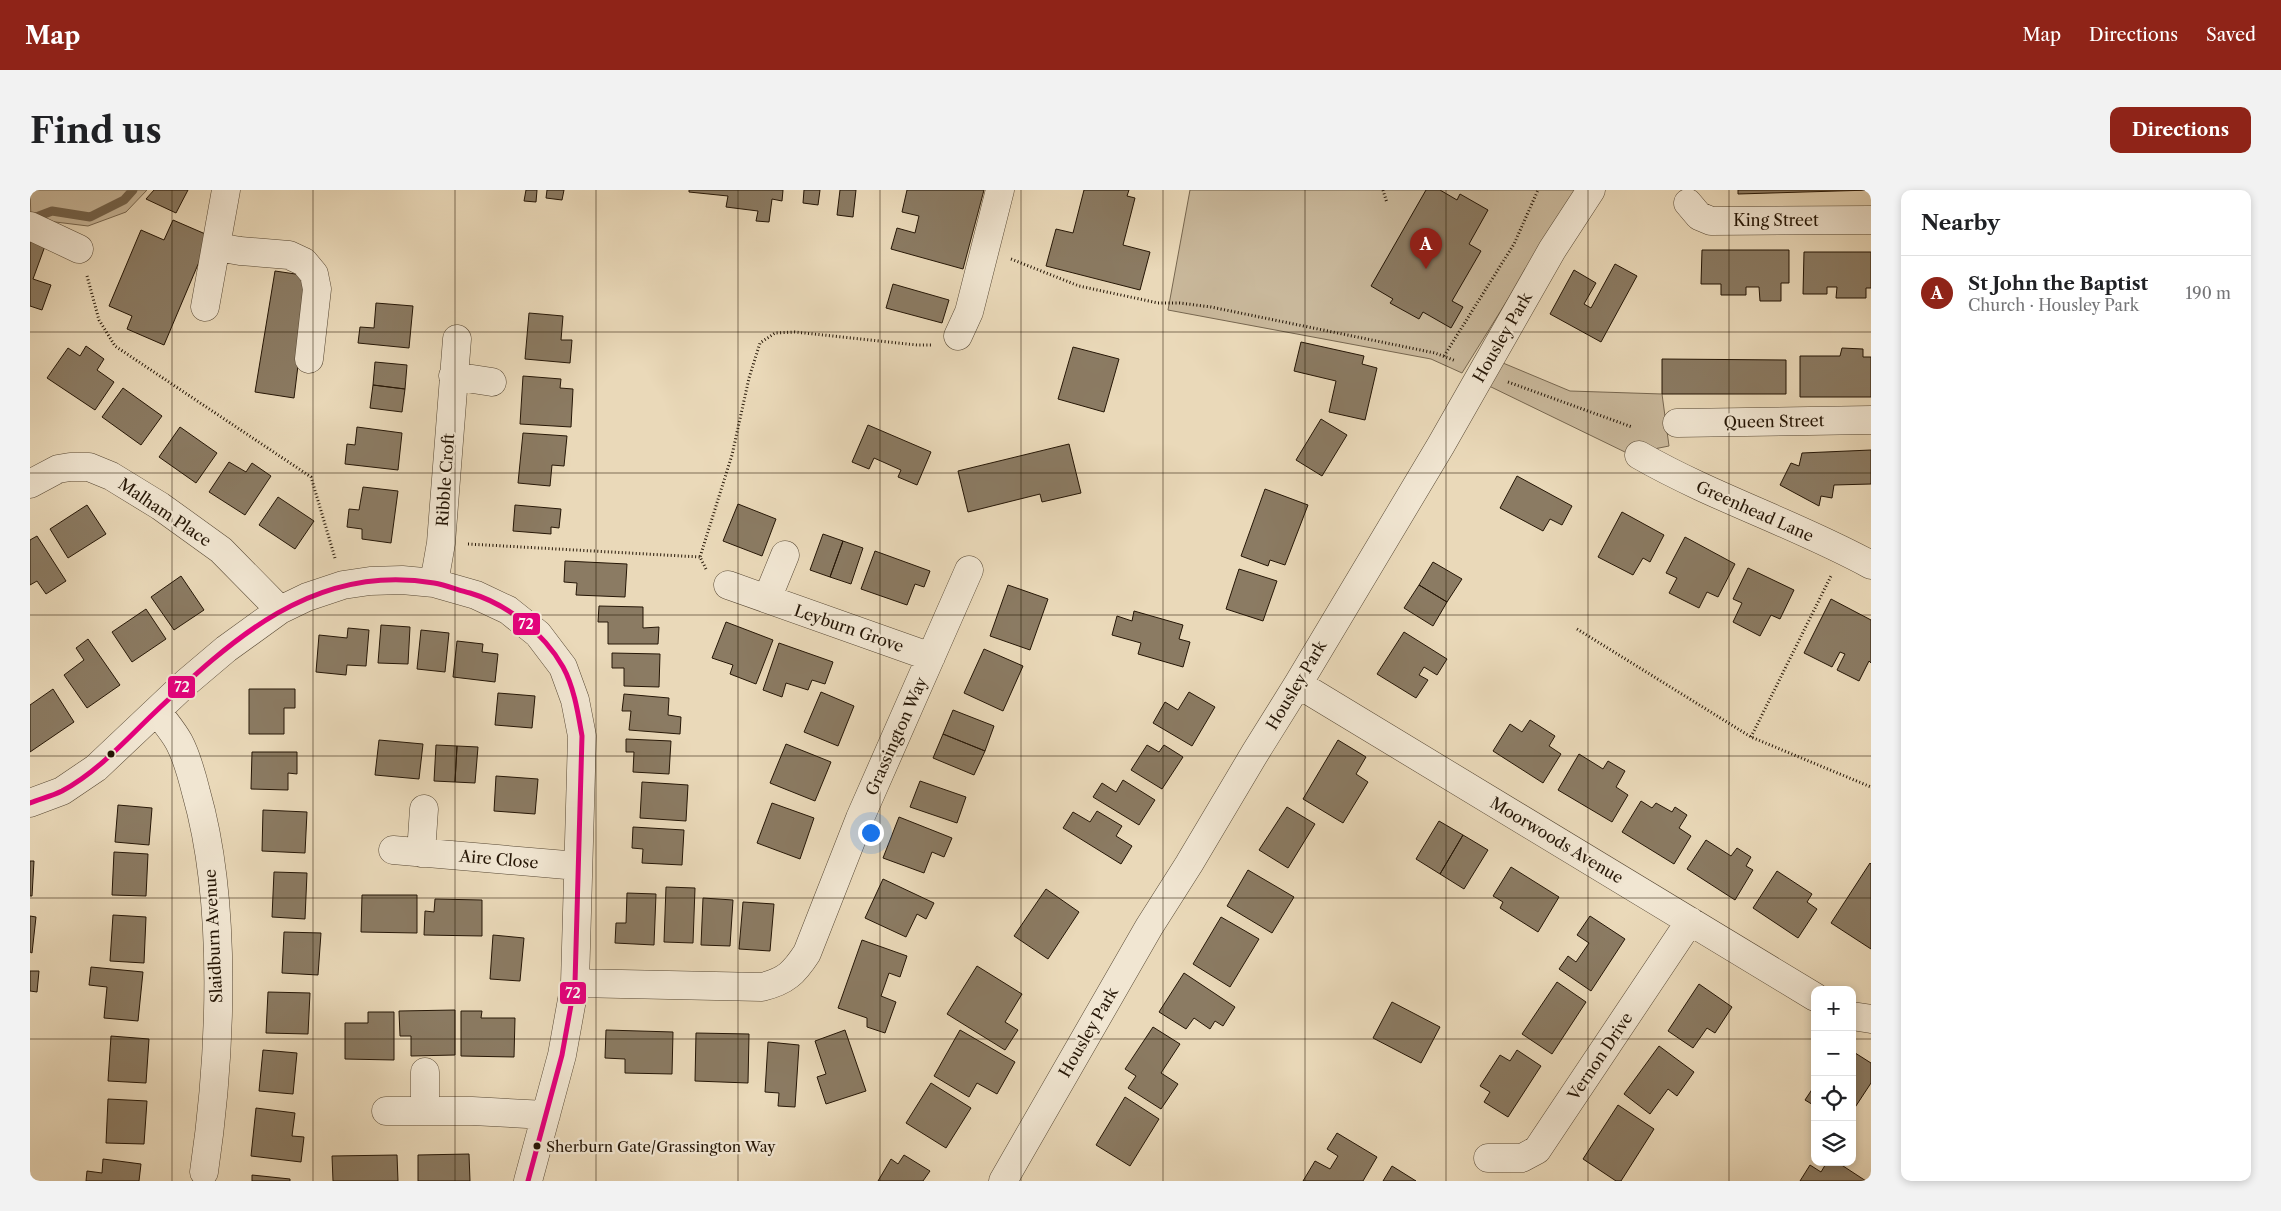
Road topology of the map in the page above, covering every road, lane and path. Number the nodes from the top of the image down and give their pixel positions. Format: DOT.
graph roads {
  1 [pos="226,190"];
  2 [pos="1000,190"];
  3 [pos="1383,190"];
  4 [pos="1538,190"];
  5 [pos="1591,190"];
  6 [pos="1387,203"];
  7 [pos="1688,204"];
  8 [pos="1871,220"];
  9 [pos="30,226"];
  10 [pos="217,247"];
  11 [pos="79,250"];
  12 [pos="981,258"];
  13 [pos="205,307"];
  14 [pos="958,336"];
  15 [pos="457,339"];
  16 [pos="1444,356"];
  17 [pos="309,360"];
  18 [pos="1481,372"];
  19 [pos="453,376"];
  20 [pos="492,382"];
  21 [pos="1871,420"];
  22 [pos="1677,423"];
  23 [pos="1639,455"];
  24 [pos="30,484"];
  25 [pos="440,542"];
  26 [pos="1844,550"];
  27 [pos="785,554"];
  28 [pos="700,557"];
  29 [pos="1871,565"];
  30 [pos="969,570"];
  31 [pos="434,583"];
  32 [pos="343,585"];
  33 [pos="728,585"];
  34 [pos="767,599"];
  35 [pos="280,610"];
  36 [pos="1577,629"];
  37 [pos="931,657"];
  38 [pos="1298,684"];
  39 [pos="157,711"];
  40 [pos="1751,737"];
  41 [pos="1871,787"];
  42 [pos="30,803"];
  43 [pos="424,809"];
  44 [pos="393,850"];
  45 [pos="421,853"];
  46 [pos="578,866"];
  47 [pos="1690,921"];
  48 [pos="576,983"];
  49 [pos="1811,995"];
  50 [pos="1856,1017"];
  51 [pos="1871,1019"];
  52 [pos="424,1072"];
  53 [pos="425,1110"];
  54 [pos="386,1111"];
  55 [pos="546,1115"];
  56 [pos="1488,1158"];
  57 [pos="204,1172"];
  58 [pos="528,1181"];
  59 [pos="1003,1181"];
  1 -- 10 [label="street"];
  2 -- 12 [label="street"];
  3 -- 6 [label="path"];
  4 -- 16 [label="path"];
  5 -- 18 [label="street, Housley Park"];
  7 -- 8 [label="street, King Street"];
  9 -- 11 [label="street"];
  10 -- 13 [label="street"];
  10 -- 17 [label="street"];
  11 -- 32 [label="path"];
  12 -- 14 [label="street"];
  12 -- 16 [label="path"];
  14 -- 28 [label="path"];
  15 -- 19 [label="street, Ribble Croft"];
  16 -- 18 [label="path"];
  18 -- 23 [label="path"];
  18 -- 38 [label="street, Housley Park"];
  19 -- 20 [label="street"];
  19 -- 25 [label="street, Ribble Croft"];
  21 -- 22 [label="street, Queen Street"];
  23 -- 26 [label="street, Greenhead Lane"];
  24 -- 35 [label="street, Malham Place"];
  25 -- 28 [label="path"];
  25 -- 31 [label="street, Ribble Croft"];
  26 -- 29 [label="street, Greenhead Lane"];
  26 -- 40 [label="path"];
  27 -- 34 [label="street"];
  28 -- 33 [label="path"];
  30 -- 37 [label="street, Grassington Way"];
  31 -- 32 [label="street"];
  31 -- 46 [label="street"];
  32 -- 35 [label="street"];
  33 -- 34 [label="street, Leyburn Grove"];
  34 -- 37 [label="street, Leyburn Grove"];
  35 -- 39 [label="street"];
  36 -- 40 [label="path"];
  37 -- 48 [label="street, Grassington Way"];
  38 -- 47 [label="street, Moorwoods Avenue"];
  38 -- 59 [label="street, Housley Park"];
  39 -- 42 [label="street"];
  39 -- 57 [label="street, Slaidburn Avenue"];
  40 -- 41 [label="path"];
  43 -- 45 [label="street"];
  44 -- 45 [label="street, Aire Close"];
  45 -- 46 [label="street, Aire Close"];
  46 -- 48 [label="street"];
  47 -- 49 [label="street, Moorwoods Avenue"];
  47 -- 56 [label="street, Vernon Drive"];
  48 -- 55 [label="street"];
  50 -- 51 [label="street"];
  52 -- 53 [label="street"];
  53 -- 54 [label="street"];
  53 -- 55 [label="street"];
  55 -- 58 [label="street"];
}
